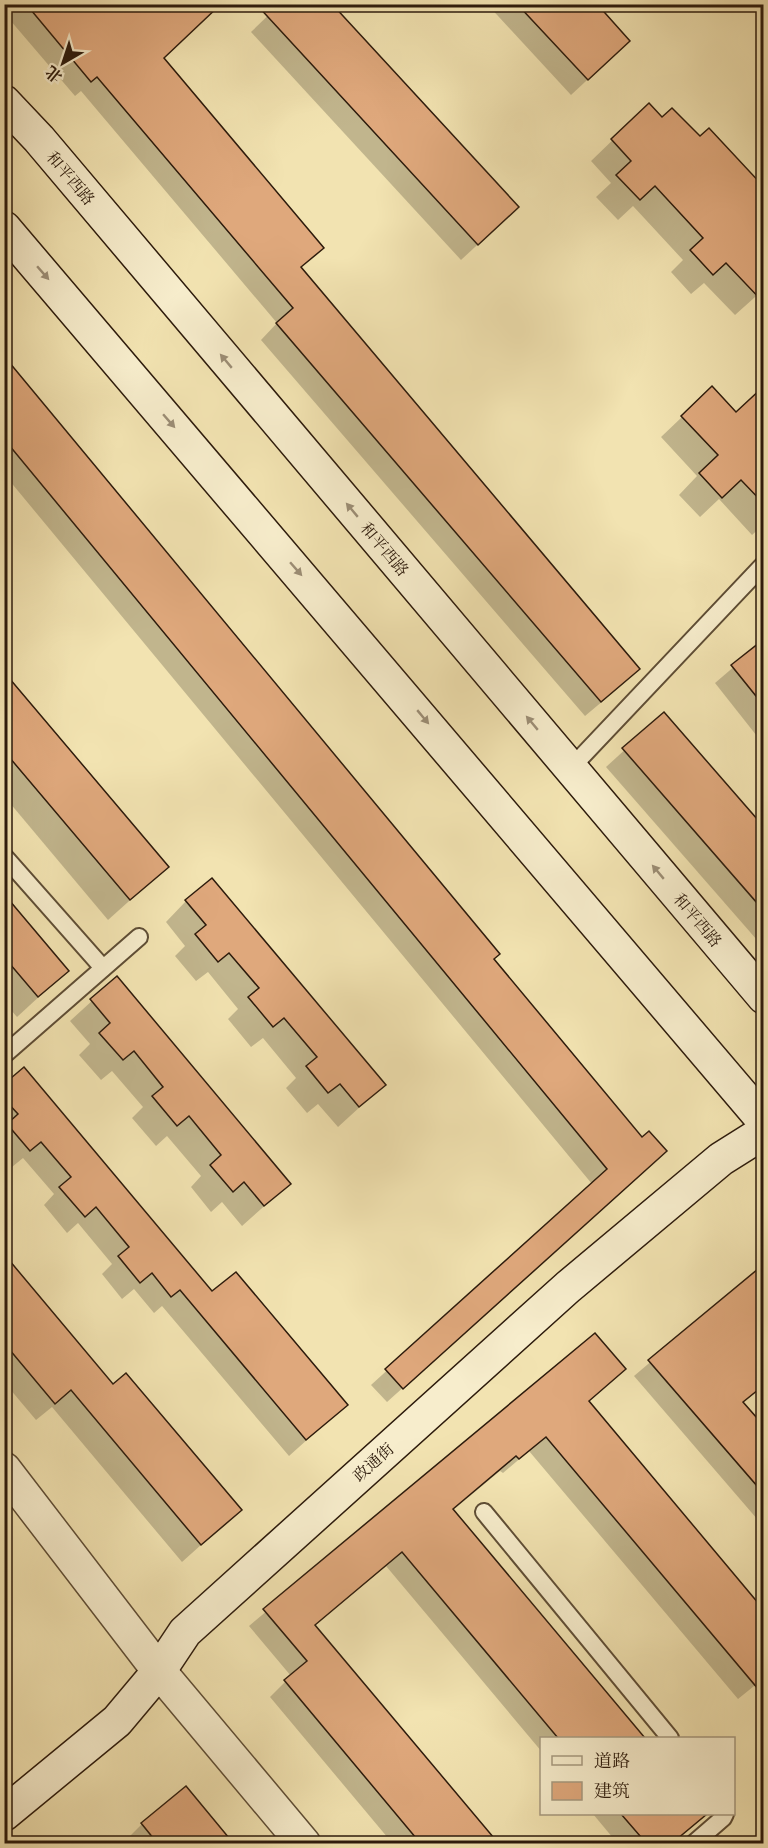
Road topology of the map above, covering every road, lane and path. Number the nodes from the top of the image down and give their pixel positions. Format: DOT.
graph roads {
  1 [pos="4,102"];
  2 [pos="4,228"];
  3 [pos="764,564"];
  4 [pos="570,768"];
  5 [pos="4,856"];
  6 [pos="138,936"];
  7 [pos="103,968"];
  8 [pos="764,997"];
  9 [pos="4,1055"];
  10 [pos="764,1121"];
  11 [pos="764,1132"];
  12 [pos="4,1469"];
  13 [pos="484,1512"];
  14 [pos="159,1671"];
  15 [pos="669,1737"];
  16 [pos="4,1814"];
  17 [pos="724,1815"];
  18 [pos="304,1844"];
  19 [pos="693,1844"];
  4 -- 1 [label="main road, 和平西路, one-way"];
  2 -- 10 [label="main road, one-way"];
  3 -- 4 [label="lane"];
  8 -- 4 [label="main road, 和平西路, one-way"];
  5 -- 7 [label="lane"];
  6 -- 7 [label="lane"];
  7 -- 9 [label="lane"];
  11 -- 14 [label="main road, 政通街"];
  12 -- 14 [label="main road"];
  13 -- 15 [label="lane"];
  14 -- 16 [label="main road, 政通街"];
  14 -- 18 [label="main road"];
  17 -- 19 [label="lane"];
}
